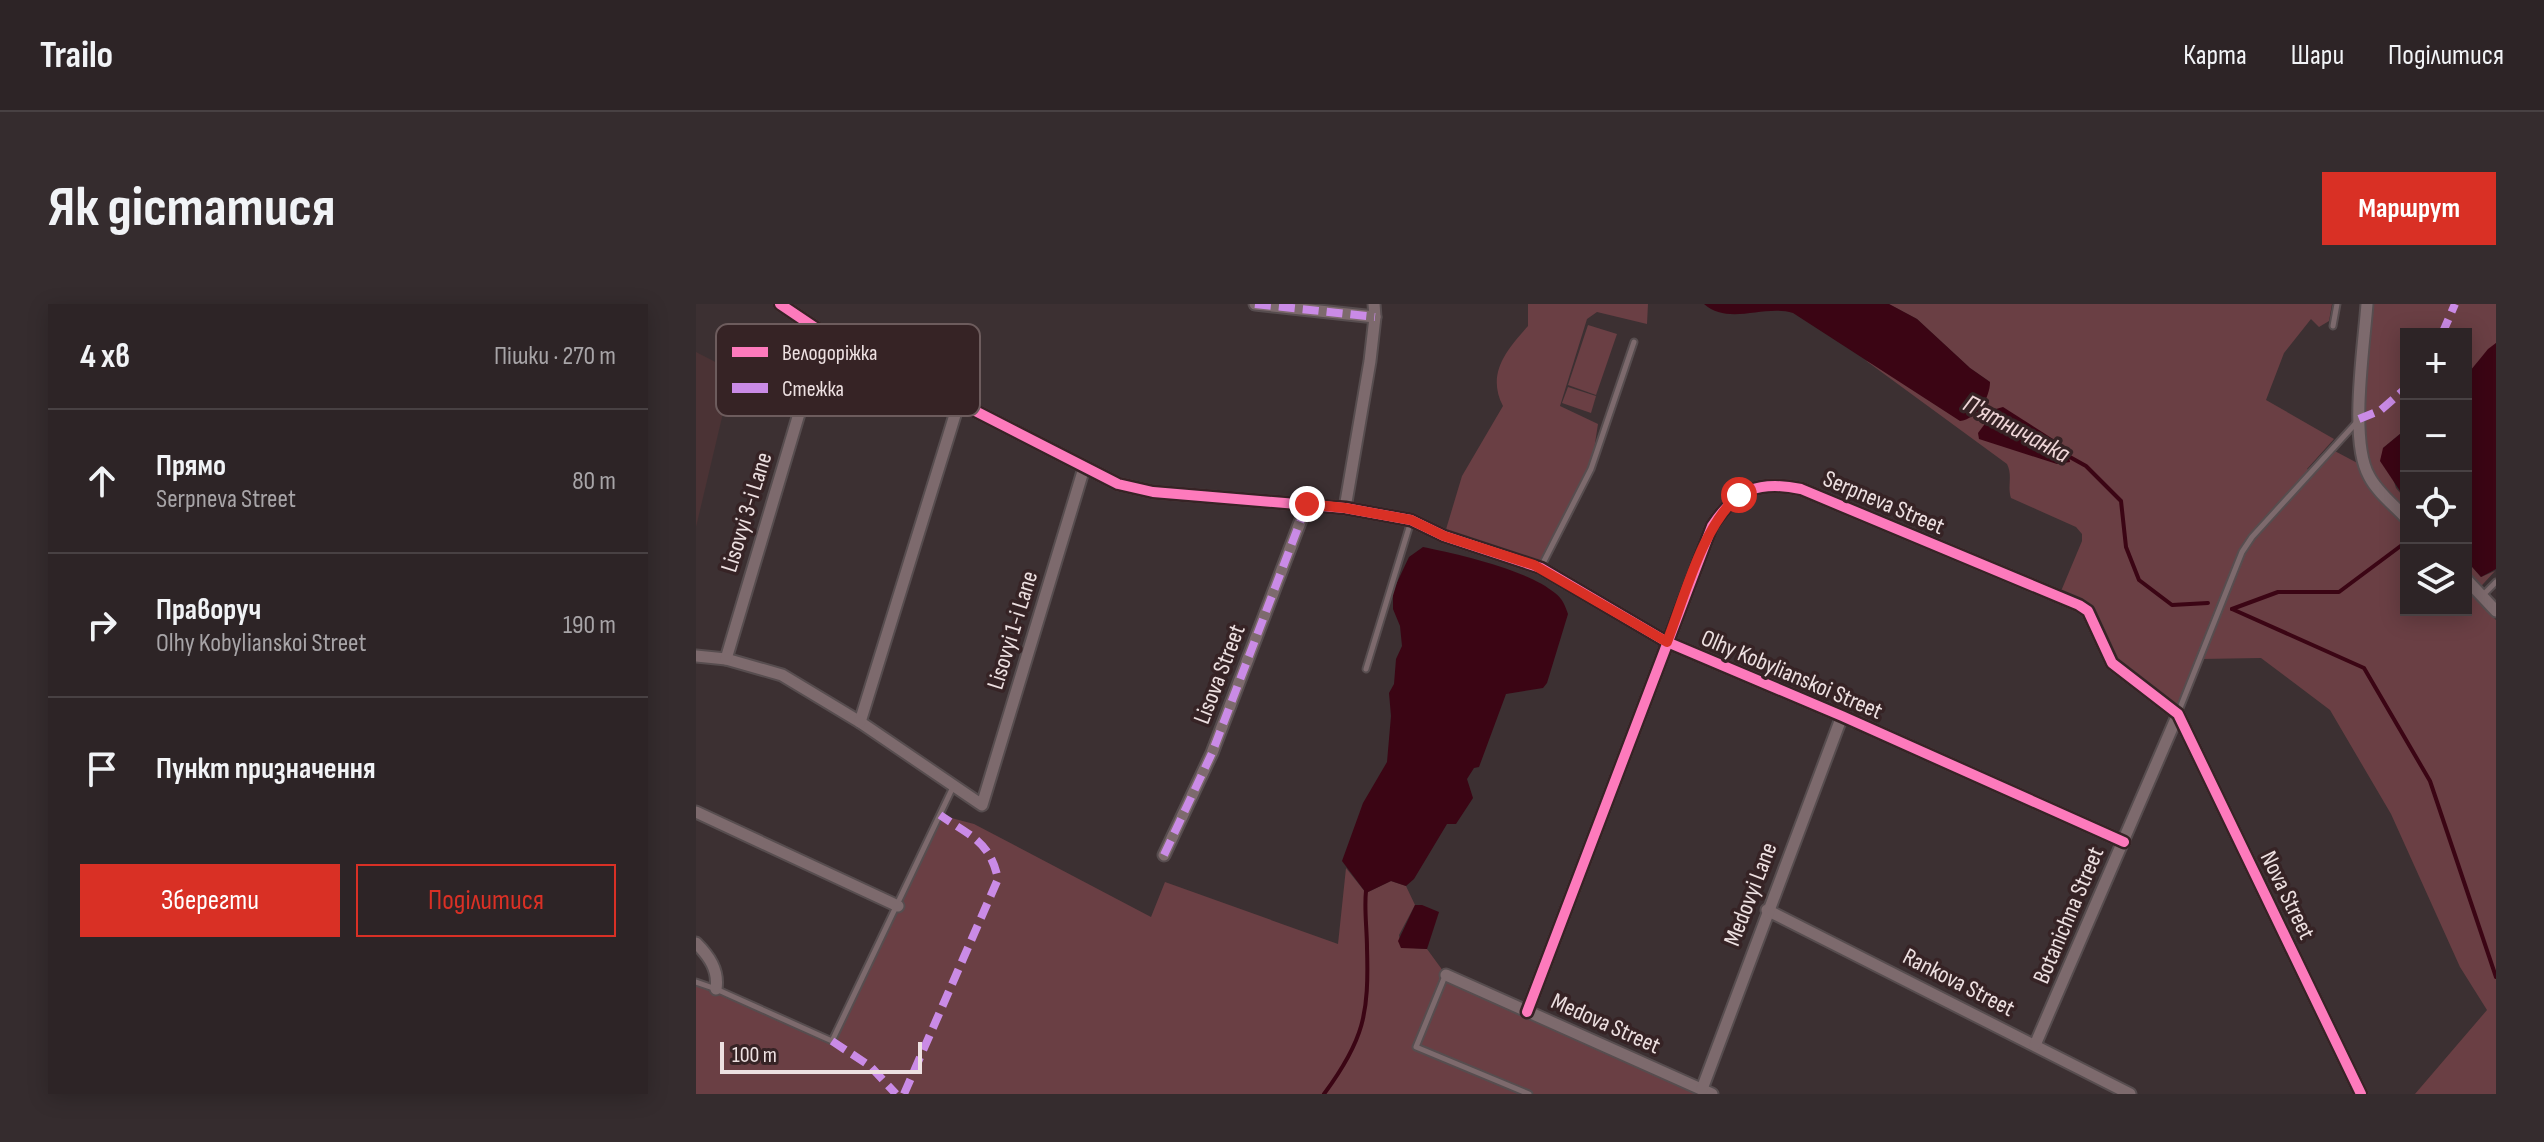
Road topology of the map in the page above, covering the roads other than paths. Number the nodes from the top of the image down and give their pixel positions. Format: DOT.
graph roads {
  1 [pos="780,304"];
  2 [pos="1255,304"];
  3 [pos="1374,304"];
  4 [pos="2337,304"];
  5 [pos="2367,304"];
  6 [pos="1375,317"];
  7 [pos="810,324"];
  8 [pos="2333,326"];
  9 [pos="1634,342"];
  10 [pos="980,413"];
  11 [pos="798,416"];
  12 [pos="955,416"];
  13 [pos="2359,419"];
  14 [pos="1084,468"];
  15 [pos="1307,504"];
  16 [pos="1345,508"];
  17 [pos="2400,511"];
  18 [pos="1411,520"];
  19 [pos="1541,568"];
  20 [pos="2496,582"];
  21 [pos="2472,585"];
  22 [pos="2482,596"];
  23 [pos="2496,611"];
  24 [pos="1667,642"];
  25 [pos="696,656"];
  26 [pos="726,659"];
  27 [pos="1366,669"];
  28 [pos="2178,714"];
  29 [pos="1842,716"];
  30 [pos="860,722"];
  31 [pos="953,787"];
  32 [pos="696,812"];
  33 [pos="2124,842"];
  34 [pos="1164,855"];
  35 [pos="898,906"];
  36 [pos="1767,910"];
  37 [pos="696,943"];
  38 [pos="1446,975"];
  39 [pos="696,982"];
  40 [pos="716,989"];
  41 [pos="1527,1012"];
  42 [pos="2035,1045"];
  43 [pos="1707,1092"];
  44 [pos="1529,1094"];
  45 [pos="2130,1094"];
  46 [pos="2361,1094"];
  1 -- 7 [label="street, Olhy Kobylianskoi Street"];
  2 -- 6 [label="street"];
  3 -- 6 [label="street"];
  4 -- 8 [label="lane"];
  5 -- 13 [label="street"];
  6 -- 16 [label="street"];
  9 -- 19 [label="lane"];
  10 -- 14 [label="street, Olhy Kobylianskoi Street"];
  11 -- 26 [label="street, Lisovyi 3-i Lane"];
  12 -- 30 [label="street"];
  13 -- 17 [label="street"];
  13 -- 28 [label="lane"];
  14 -- 15 [label="street, Olhy Kobylianskoi Street"];
  14 -- 31 [label="street, Lisovyi 1-i Lane"];
  15 -- 16 [label="street, Olhy Kobylianskoi Street"];
  15 -- 34 [label="street, Lisova Street"];
  16 -- 18 [label="street, Olhy Kobylianskoi Street"];
  18 -- 19 [label="street, Olhy Kobylianskoi Street"];
  18 -- 27 [label="lane"];
  19 -- 24 [label="street, Olhy Kobylianskoi Street"];
  20 -- 22 [label="lane"];
  21 -- 22 [label="street"];
  22 -- 23 [label="street"];
  24 -- 28 [label="street, Serpneva Street"];
  24 -- 29 [label="street, Olhy Kobylianskoi Street"];
  24 -- 41 [label="street, Serpneva Street"];
  25 -- 26 [label="street"];
  26 -- 30 [label="street"];
  28 -- 33 [label="street, Botanichna Street"];
  28 -- 46 [label="street, Nova Street"];
  29 -- 33 [label="street, Olhy Kobylianskoi Street"];
  29 -- 36 [label="street, Medovyi Lane"];
  30 -- 31 [label="street"];
  31 -- 35 [label="lane"];
  32 -- 35 [label="street"];
  33 -- 42 [label="street, Botanichna Street"];
  35 -- 40 [label="lane"];
  36 -- 42 [label="street, Rankova Street"];
  36 -- 43 [label="street, Medovyi Lane"];
  37 -- 40 [label="street"];
  38 -- 41 [label="street, Medova Street"];
  38 -- 44 [label="lane, Medova Street"];
  39 -- 40 [label="lane"];
  41 -- 43 [label="street, Medova Street"];
  42 -- 45 [label="street, Rankova Street"];
}
